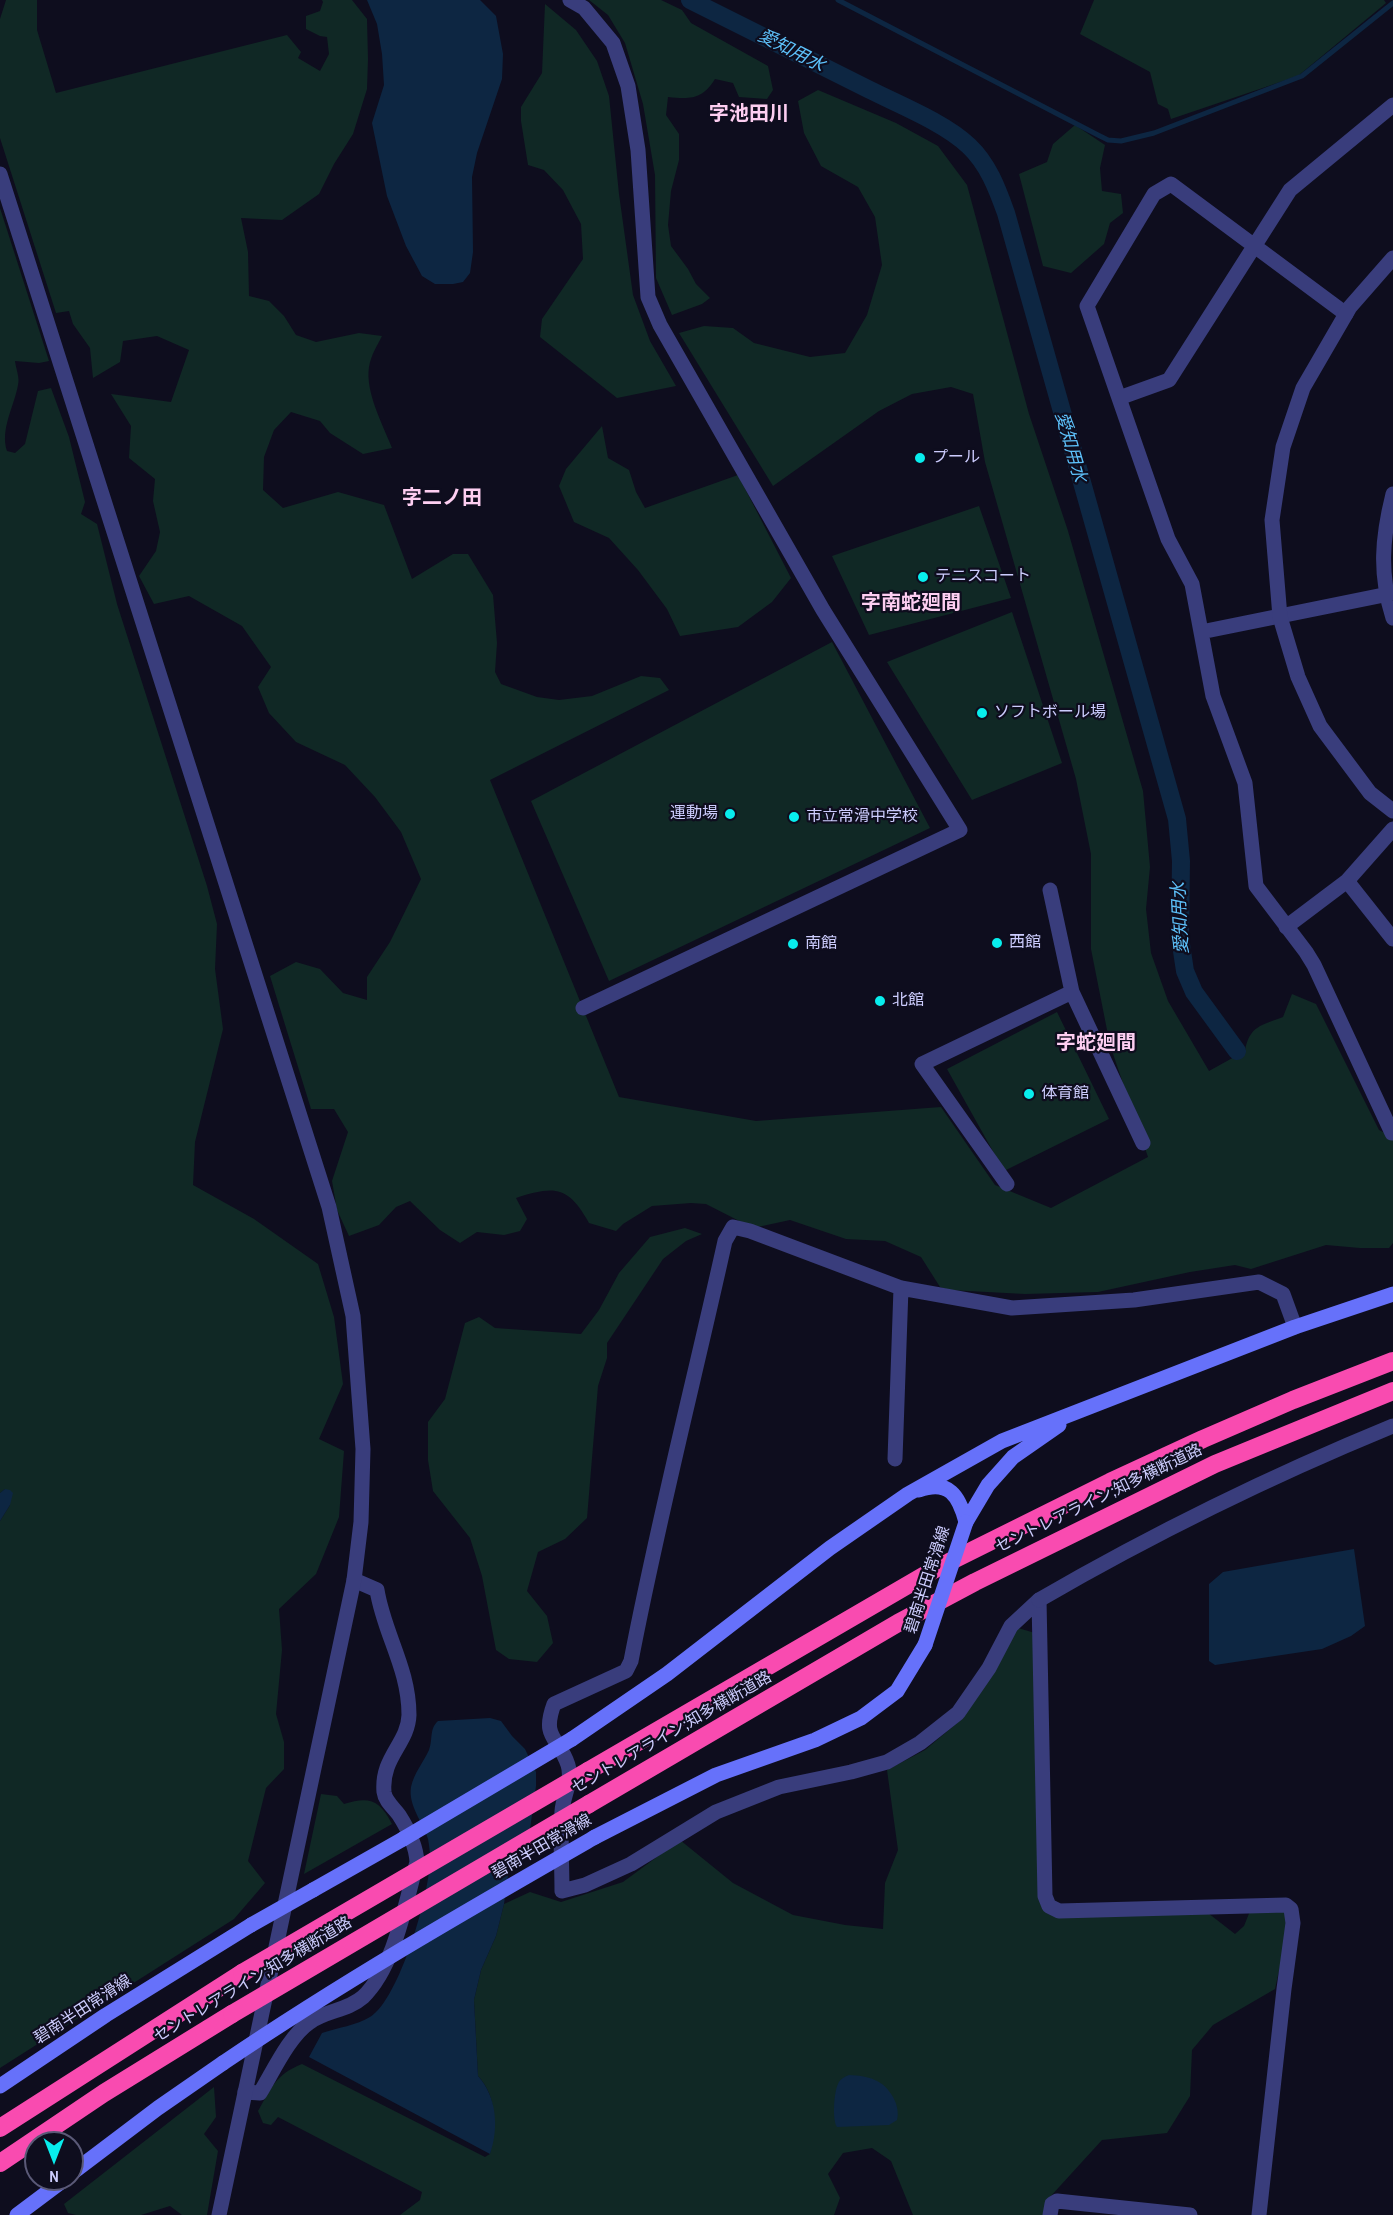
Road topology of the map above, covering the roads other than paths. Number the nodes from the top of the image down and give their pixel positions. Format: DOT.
graph roads {
  1 [pos="570,0"];
  2 [pos="1393,105"];
  3 [pos="0,174"];
  4 [pos="1254,246"];
  5 [pos="1393,258"];
  6 [pos="1346,314"];
  7 [pos="1119,398"];
  8 [pos="1393,494"];
  9 [pos="1389,594"];
  10 [pos="1280,617"];
  11 [pos="1393,618"];
  12 [pos="1201,632"];
  13 [pos="1393,811"];
  14 [pos="1393,829"];
  15 [pos="1347,881"];
  16 [pos="1050,890"];
  17 [pos="1286,927"];
  18 [pos="1393,939"];
  19 [pos="1072,992"];
  20 [pos="583,1008"];
  21 [pos="1393,1133"];
  22 [pos="1143,1143"];
  23 [pos="1007,1184"];
  24 [pos="901,1288"];
  25 [pos="1393,1294"];
  26 [pos="1295,1327"];
  27 [pos="1393,1361"];
  28 [pos="1393,1391"];
  29 [pos="1078,1411"];
  30 [pos="1393,1426"];
  31 [pos="895,1459"];
  32 [pos="908,1494"];
  33 [pos="966,1521"];
  34 [pos="354,1580"];
  35 [pos="1039,1600"];
  36 [pos="0,2086"];
  37 [pos="245,2092"];
  38 [pos="0,2128"];
  39 [pos="0,2163"];
  40 [pos="84,2164"];
  41 [pos="48,2191"];
  42 [pos="17,2215"];
  43 [pos="219,2215"];
  44 [pos="1050,2215"];
  45 [pos="1190,2215"];
  46 [pos="1259,2215"];
  1 -- 20 [label="street"];
  2 -- 4 [label="street"];
  3 -- 34 [label="street"];
  4 -- 6 [label="street"];
  4 -- 7 [label="street"];
  4 -- 7 [label="street"];
  5 -- 6 [label="street"];
  6 -- 10 [label="street"];
  7 -- 12 [label="street"];
  8 -- 9 [label="street"];
  9 -- 10 [label="street"];
  9 -- 11 [label="street"];
  10 -- 12 [label="street"];
  10 -- 13 [label="street"];
  12 -- 17 [label="street"];
  14 -- 15 [label="street"];
  15 -- 17 [label="street"];
  15 -- 18 [label="street"];
  16 -- 19 [label="street"];
  17 -- 21 [label="street"];
  19 -- 22 [label="street"];
  19 -- 23 [label="street"];
  24 -- 26 [label="street"];
  24 -- 31 [label="street"];
  24 -- 35 [label="street"];
  25 -- 26 [label="main road, 碧南半田常滑線"];
  26 -- 29 [label="main road, 碧南半田常滑線"];
  27 -- 38 [label="highway, セントレアライン;知多横断道路, bridge"];
  28 -- 39 [label="highway, セントレアライン;知多横断道路, bridge"];
  29 -- 32 [label="main road, 碧南半田常滑線"];
  29 -- 33 [label="main road, 碧南半田常滑線"];
  30 -- 35 [label="street"];
  32 -- 33 [label="main road, 碧南半田常滑線"];
  32 -- 36 [label="main road, 碧南半田常滑線, bridge"];
  33 -- 40 [label="main road, 碧南半田常滑線, bridge"];
  34 -- 37 [label="street"];
  34 -- 37 [label="street"];
  35 -- 46 [label="street"];
  37 -- 43 [label="street"];
  41 -- 42 [label="main road"];
  44 -- 45 [label="street"];
}
